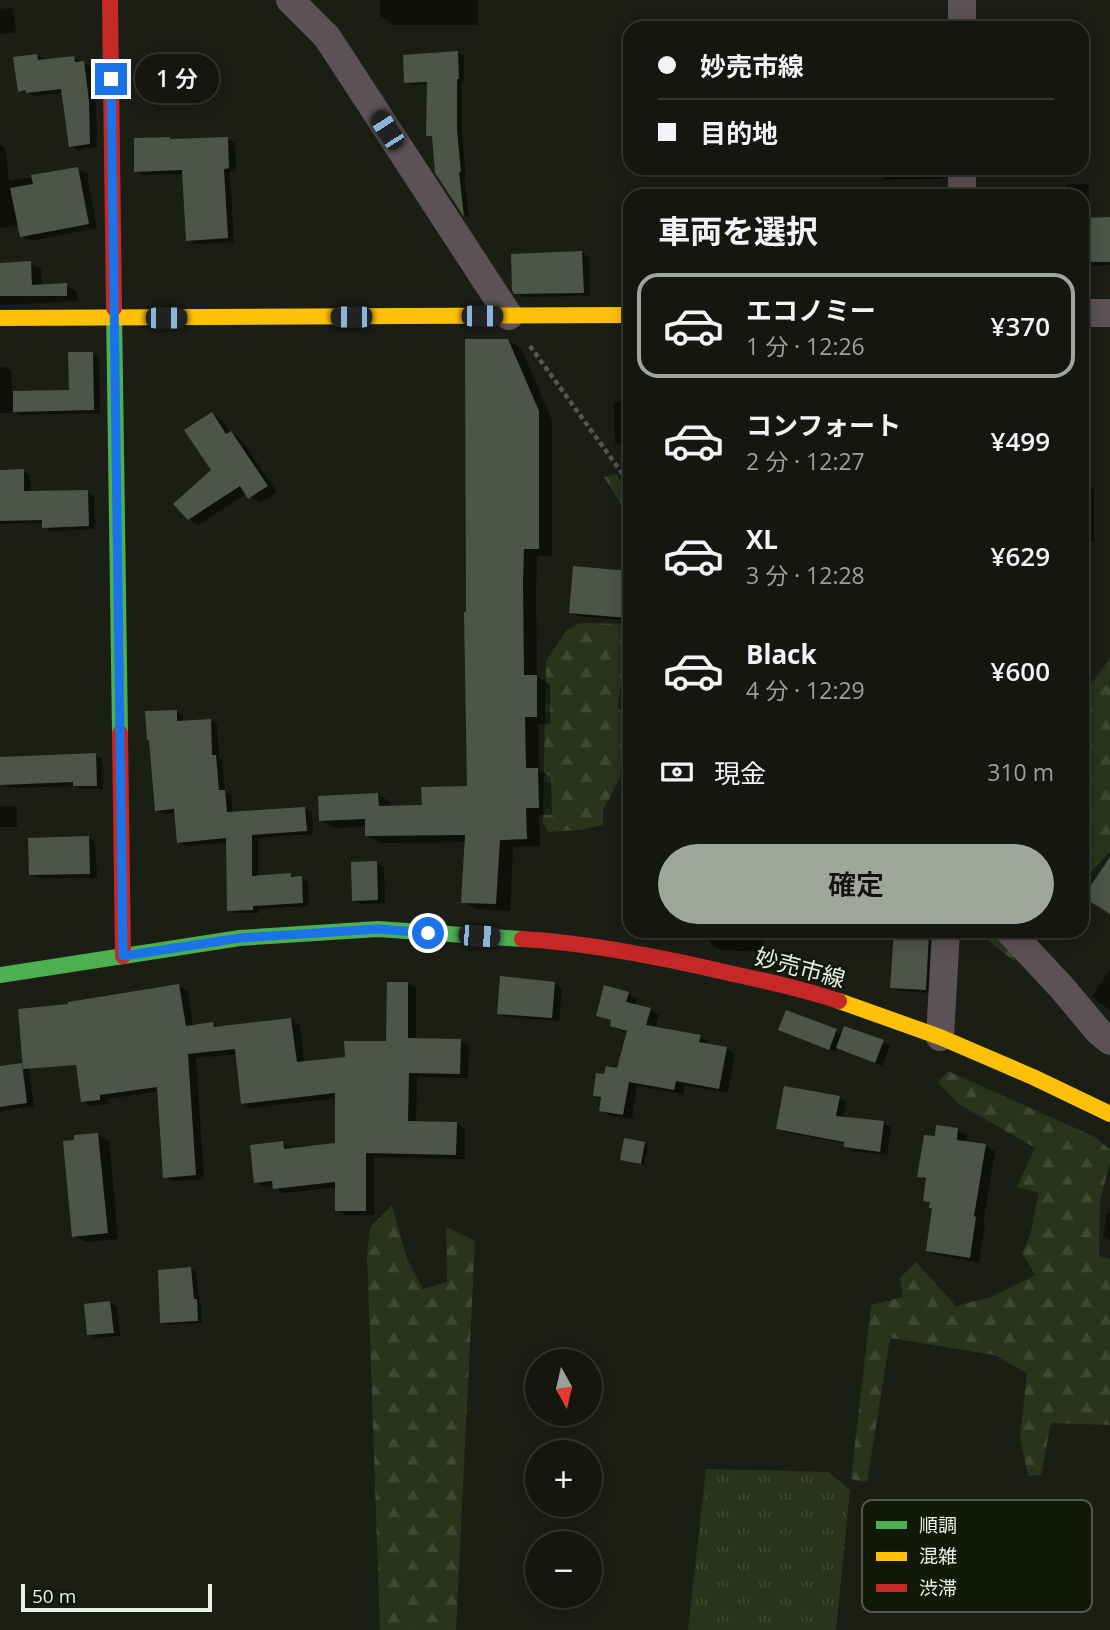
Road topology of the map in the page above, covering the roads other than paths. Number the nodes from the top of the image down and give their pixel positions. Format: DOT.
graph roads {
  1 [pos="110,0"];
  2 [pos="290,0"];
  3 [pos="962,0"];
  4 [pos="962,21"];
  5 [pos="1089,313"];
  6 [pos="1110,313"];
  7 [pos="623,315"];
  8 [pos="509,316"];
  9 [pos="0,318"];
  10 [pos="114,318"];
  11 [pos="946,938"];
  12 [pos="1016,938"];
  13 [pos="123,956"];
  14 [pos="0,975"];
  15 [pos="940,1037"];
  16 [pos="1110,1041"];
  17 [pos="1110,1114"];
  1 -- 10 [label="street"];
  2 -- 8 [label="street"];
  3 -- 4 [label="street"];
  5 -- 6 [label="street"];
  7 -- 8 [label="street"];
  8 -- 10 [label="street"];
  9 -- 10 [label="street"];
  10 -- 13 [label="street"];
  11 -- 15 [label="street"];
  12 -- 16 [label="street"];
  13 -- 14 [label="street, 妙売市線"];
  13 -- 15 [label="street, 妙売市線"];
  15 -- 17 [label="street, 妙売市線"];
}
